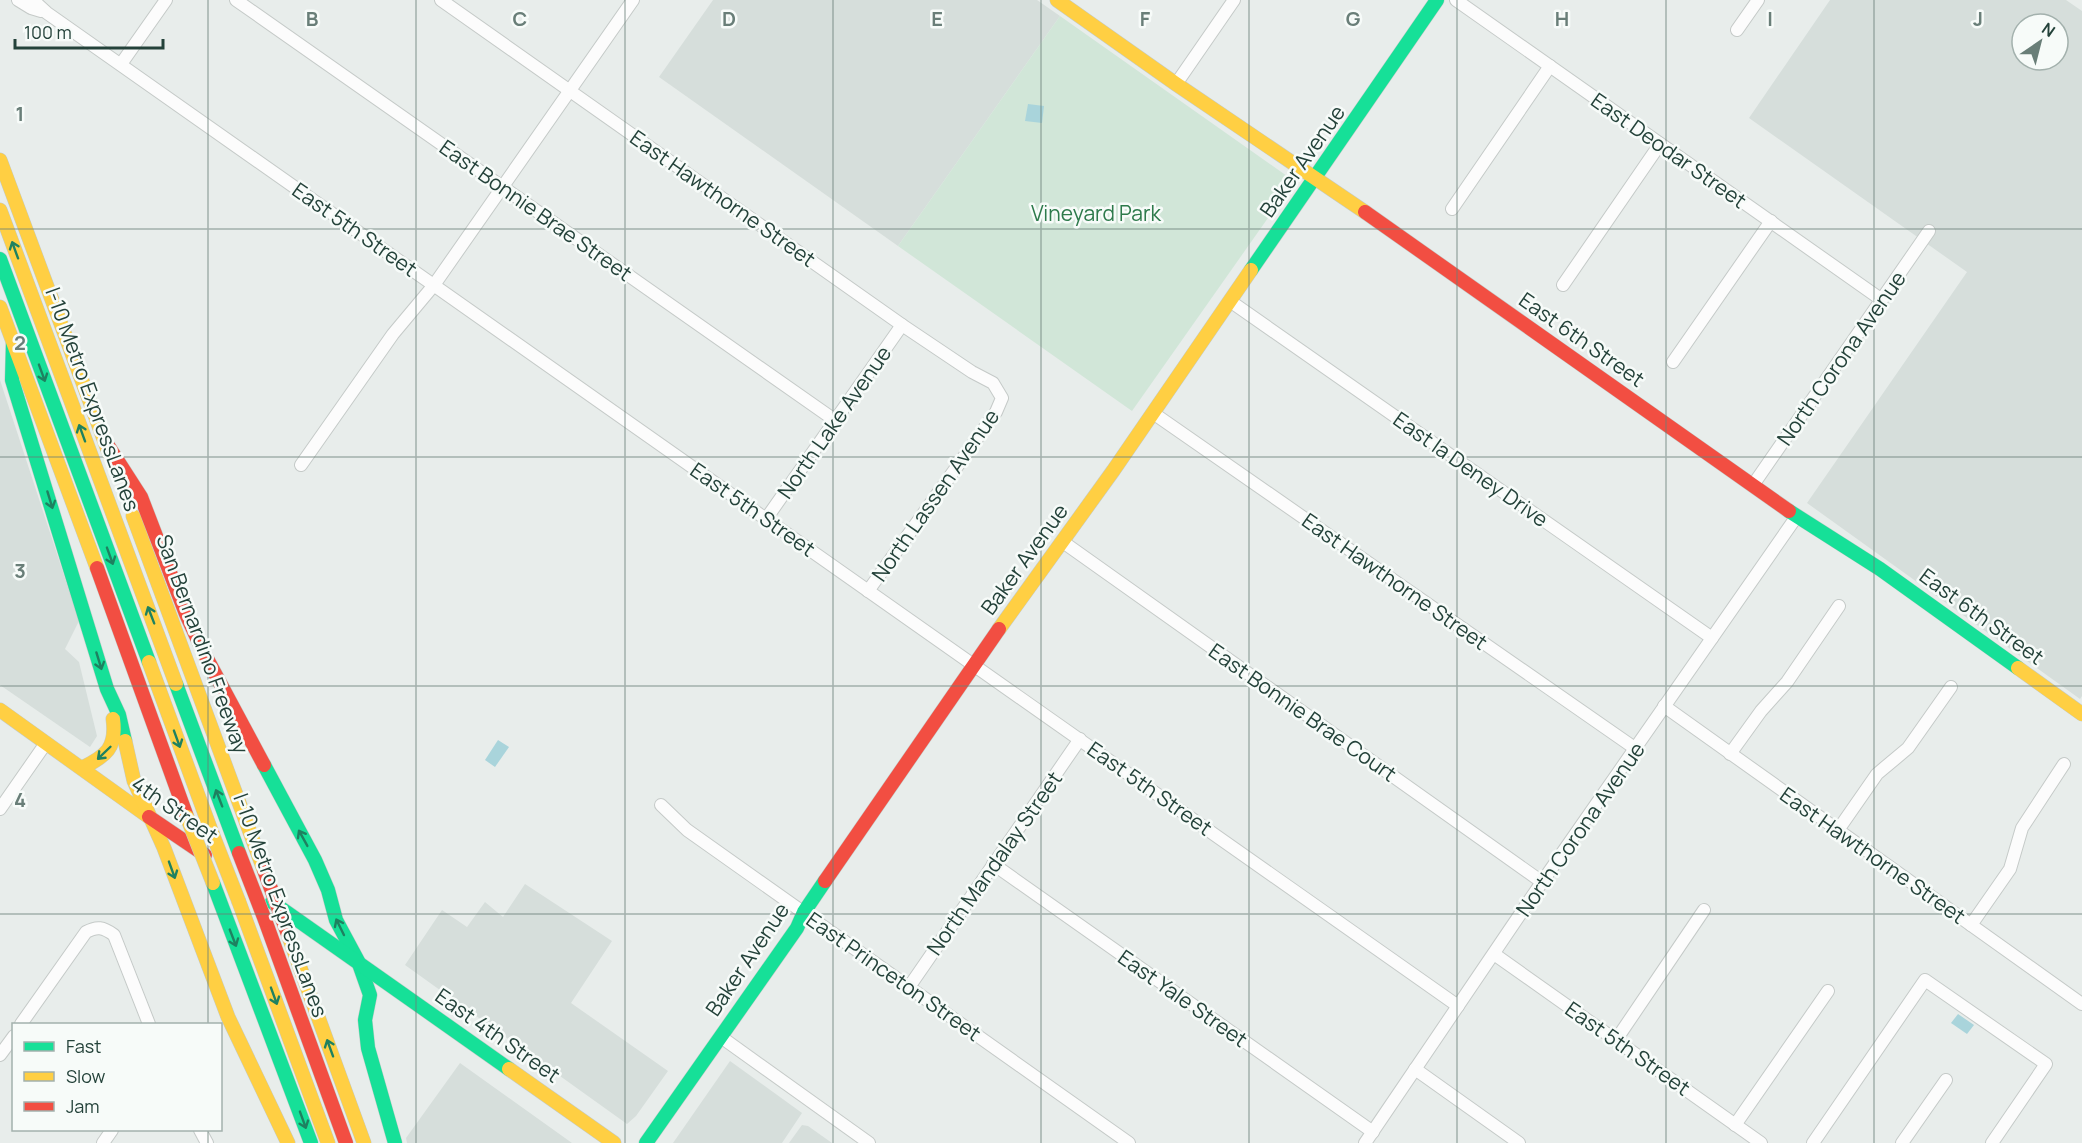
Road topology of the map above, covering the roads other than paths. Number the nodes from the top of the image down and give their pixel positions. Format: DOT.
graph roads {
  1 [pos="18,0"];
  2 [pos="33,0"];
  3 [pos="166,0"];
  4 [pos="236,0"];
  5 [pos="441,0"];
  6 [pos="633,0"];
  7 [pos="1057,0"];
  8 [pos="1234,0"];
  9 [pos="1437,0"];
  10 [pos="1456,0"];
  11 [pos="1758,0"];
  12 [pos="1072,4"];
  13 [pos="47,13"];
  14 [pos="1737,30"];
  15 [pos="121,64"];
  16 [pos="1550,66"];
  17 [pos="1176,84"];
  18 [pos="569,90"];
  19 [pos="1660,144"];
  20 [pos="0,160"];
  21 [pos="1316,178"];
  22 [pos="503,187"];
  23 [pos="1452,209"];
  24 [pos="0,210"];
  25 [pos="1771,221"];
  26 [pos="1929,231"];
  27 [pos="0,259"];
  28 [pos="434,285"];
  29 [pos="1563,285"];
  30 [pos="1230,300"];
  31 [pos="1882,300"];
  32 [pos="0,307"];
  33 [pos="902,325"];
  34 [pos="13,342"];
  35 [pos="1673,362"];
  36 [pos="1002,398"];
  37 [pos="1153,413"];
  38 [pos="836,421"];
  39 [pos="105,441"];
  40 [pos="301,465"];
  41 [pos="1753,484"];
  42 [pos="1797,516"];
  43 [pos="766,519"];
  44 [pos="1063,542"];
  45 [pos="868,591"];
  46 [pos="1839,606"];
  47 [pos="1712,638"];
  48 [pos="973,665"];
  49 [pos="1951,687"];
  50 [pos="107,689"];
  51 [pos="1664,706"];
  52 [pos="0,710"];
  53 [pos="2082,714"];
  54 [pos="1080,739"];
  55 [pos="46,743"];
  56 [pos="1636,749"];
  57 [pos="1730,754"];
  58 [pos="2064,764"];
  59 [pos="82,768"];
  60 [pos="661,806"];
  61 [pos="0,809"];
  62 [pos="149,816"];
  63 [pos="1838,830"];
  64 [pos="993,864"];
  65 [pos="1542,882"];
  66 [pos="1704,910"];
  67 [pos="804,912"];
  68 [pos="1971,925"];
  69 [pos="1494,954"];
  70 [pos="357,961"];
  71 [pos="909,987"];
  72 [pos="1828,991"];
  73 [pos="2081,1000"];
  74 [pos="1458,1006"];
  75 [pos="22,1023"];
  76 [pos="149,1023"];
  77 [pos="721,1037"];
  78 [pos="12,1039"];
  79 [pos="1616,1040"];
  80 [pos="0,1055"];
  81 [pos="1415,1069"];
  82 [pos="1946,1080"];
  83 [pos="1735,1125"];
  84 [pos="1373,1132"];
  85 [pos="288,1143"];
  86 [pos="311,1143"];
  87 [pos="328,1143"];
  88 [pos="346,1143"];
  89 [pos="364,1143"];
  90 [pos="395,1143"];
  91 [pos="614,1143"];
  92 [pos="646,1143"];
  93 [pos="869,1143"];
  94 [pos="1129,1143"];
  95 [pos="1365,1143"];
  96 [pos="1519,1143"];
  97 [pos="1761,1143"];
  98 [pos="1813,1143"];
  99 [pos="1902,1143"];
  100 [pos="1992,1143"];
  1 -- 13 [label="street, East 5th Street"];
  2 -- 13 [label="street, East 5th Street"];
  3 -- 15 [label="street"];
  4 -- 22 [label="street, East Bonnie Brae Street"];
  5 -- 18 [label="street, East Hawthorne Street"];
  6 -- 18 [label="street"];
  7 -- 12 [label="main road, East 6th Street"];
  8 -- 17 [label="street"];
  9 -- 21 [label="main road, Baker Avenue"];
  10 -- 16 [label="street, East Deodar Street"];
  11 -- 14 [label="street"];
  12 -- 17 [label="main road, East 6th Street"];
  13 -- 15 [label="street, East 5th Street"];
  15 -- 28 [label="street, East 5th Street"];
  16 -- 19 [label="street, East Deodar Street"];
  16 -- 23 [label="street"];
  17 -- 21 [label="main road, East 6th Street"];
  18 -- 22 [label="street"];
  18 -- 33 [label="street, East Hawthorne Street"];
  19 -- 25 [label="street, East Deodar Street"];
  19 -- 29 [label="street"];
  20 -- 39 [label="main road, San Bernardino Freeway"];
  21 -- 30 [label="main road, Baker Avenue"];
  21 -- 41 [label="main road, East 6th Street"];
  22 -- 28 [label="street"];
  22 -- 38 [label="street, East Bonnie Brae Street"];
  88 -- 24 [label="main road, I-10 Metro ExpressLanes, one-way, bridge"];
  25 -- 31 [label="street, East Deodar Street"];
  25 -- 35 [label="street"];
  26 -- 31 [label="street, North Corona Avenue"];
  27 -- 87 [label="main road, I-10 Metro ExpressLanes, one-way, bridge"];
  28 -- 40 [label="street"];
  28 -- 43 [label="street, East 5th Street"];
  30 -- 37 [label="main road, Baker Avenue"];
  30 -- 47 [label="street, East la Deney Drive"];
  31 -- 41 [label="street, North Corona Avenue"];
  32 -- 34 [label="main road"];
  33 -- 36 [label="street, East Hawthorne Street"];
  33 -- 38 [label="street, North Lake Avenue"];
  34 -- 50 [label="main road, one-way"];
  34 -- 86 [label="main road, one-way, bridge"];
  36 -- 45 [label="street, North Lassen Avenue"];
  37 -- 44 [label="main road, Baker Avenue"];
  37 -- 56 [label="street, East Hawthorne Street"];
  38 -- 43 [label="street, North Lake Avenue"];
  70 -- 39 [label="main road, one-way"];
  89 -- 39 [label="main road, San Bernardino Freeway, one-way, bridge"];
  41 -- 42 [label="main road, East 6th Street"];
  42 -- 47 [label="street, North Corona Avenue"];
  42 -- 53 [label="main road, East 6th Street"];
  43 -- 45 [label="street, East 5th Street"];
  44 -- 48 [label="main road, Baker Avenue"];
  44 -- 65 [label="street, East Bonnie Brae Court"];
  45 -- 48 [label="street, East 5th Street"];
  46 -- 57 [label="street"];
  47 -- 51 [label="street, North Corona Avenue"];
  48 -- 54 [label="street, East 5th Street"];
  48 -- 67 [label="main road, Baker Avenue"];
  49 -- 63 [label="street"];
  50 -- 59 [label="main road, one-way"];
  50 -- 62 [label="main road"];
  51 -- 56 [label="street, North Corona Avenue"];
  51 -- 57 [label="street, East Hawthorne Street"];
  52 -- 55 [label="main road, 4th Street"];
  54 -- 64 [label="street, North Mandalay Street"];
  54 -- 74 [label="street, East 5th Street"];
  55 -- 59 [label="main road, 4th Street"];
  55 -- 61 [label="street"];
  56 -- 65 [label="street, North Corona Avenue"];
  57 -- 63 [label="street, East Hawthorne Street"];
  58 -- 68 [label="street"];
  59 -- 62 [label="main road, 4th Street"];
  60 -- 67 [label="street, East Princeton Street"];
  62 -- 70 [label="main road, 4th Street"];
  62 -- 85 [label="main road, one-way"];
  63 -- 68 [label="street, East Hawthorne Street"];
  64 -- 71 [label="street, North Mandalay Street"];
  64 -- 84 [label="street, East Yale Street"];
  65 -- 69 [label="street, North Corona Avenue"];
  66 -- 79 [label="street"];
  67 -- 71 [label="street, East Princeton Street"];
  67 -- 77 [label="main road, Baker Avenue"];
  68 -- 73 [label="street, East Hawthorne Street"];
  69 -- 74 [label="street, North Corona Avenue"];
  69 -- 79 [label="street, East 5th Street"];
  70 -- 90 [label="main road"];
  70 -- 91 [label="main road, East 4th Street"];
  71 -- 94 [label="street, East Princeton Street"];
  72 -- 83 [label="street"];
  74 -- 81 [label="street, North Corona Avenue"];
  75 -- 76 [label="street"];
  77 -- 92 [label="main road, Baker Avenue"];
  77 -- 93 [label="street"];
  78 -- 80 [label="street"];
  79 -- 83 [label="street, East 5th Street"];
  81 -- 84 [label="street, North Corona Avenue"];
  81 -- 96 [label="street"];
  82 -- 99 [label="street"];
  83 -- 97 [label="street, East 5th Street"];
  84 -- 95 [label="street, North Corona Avenue"];
  98 -- 100 [label="street"];
}
